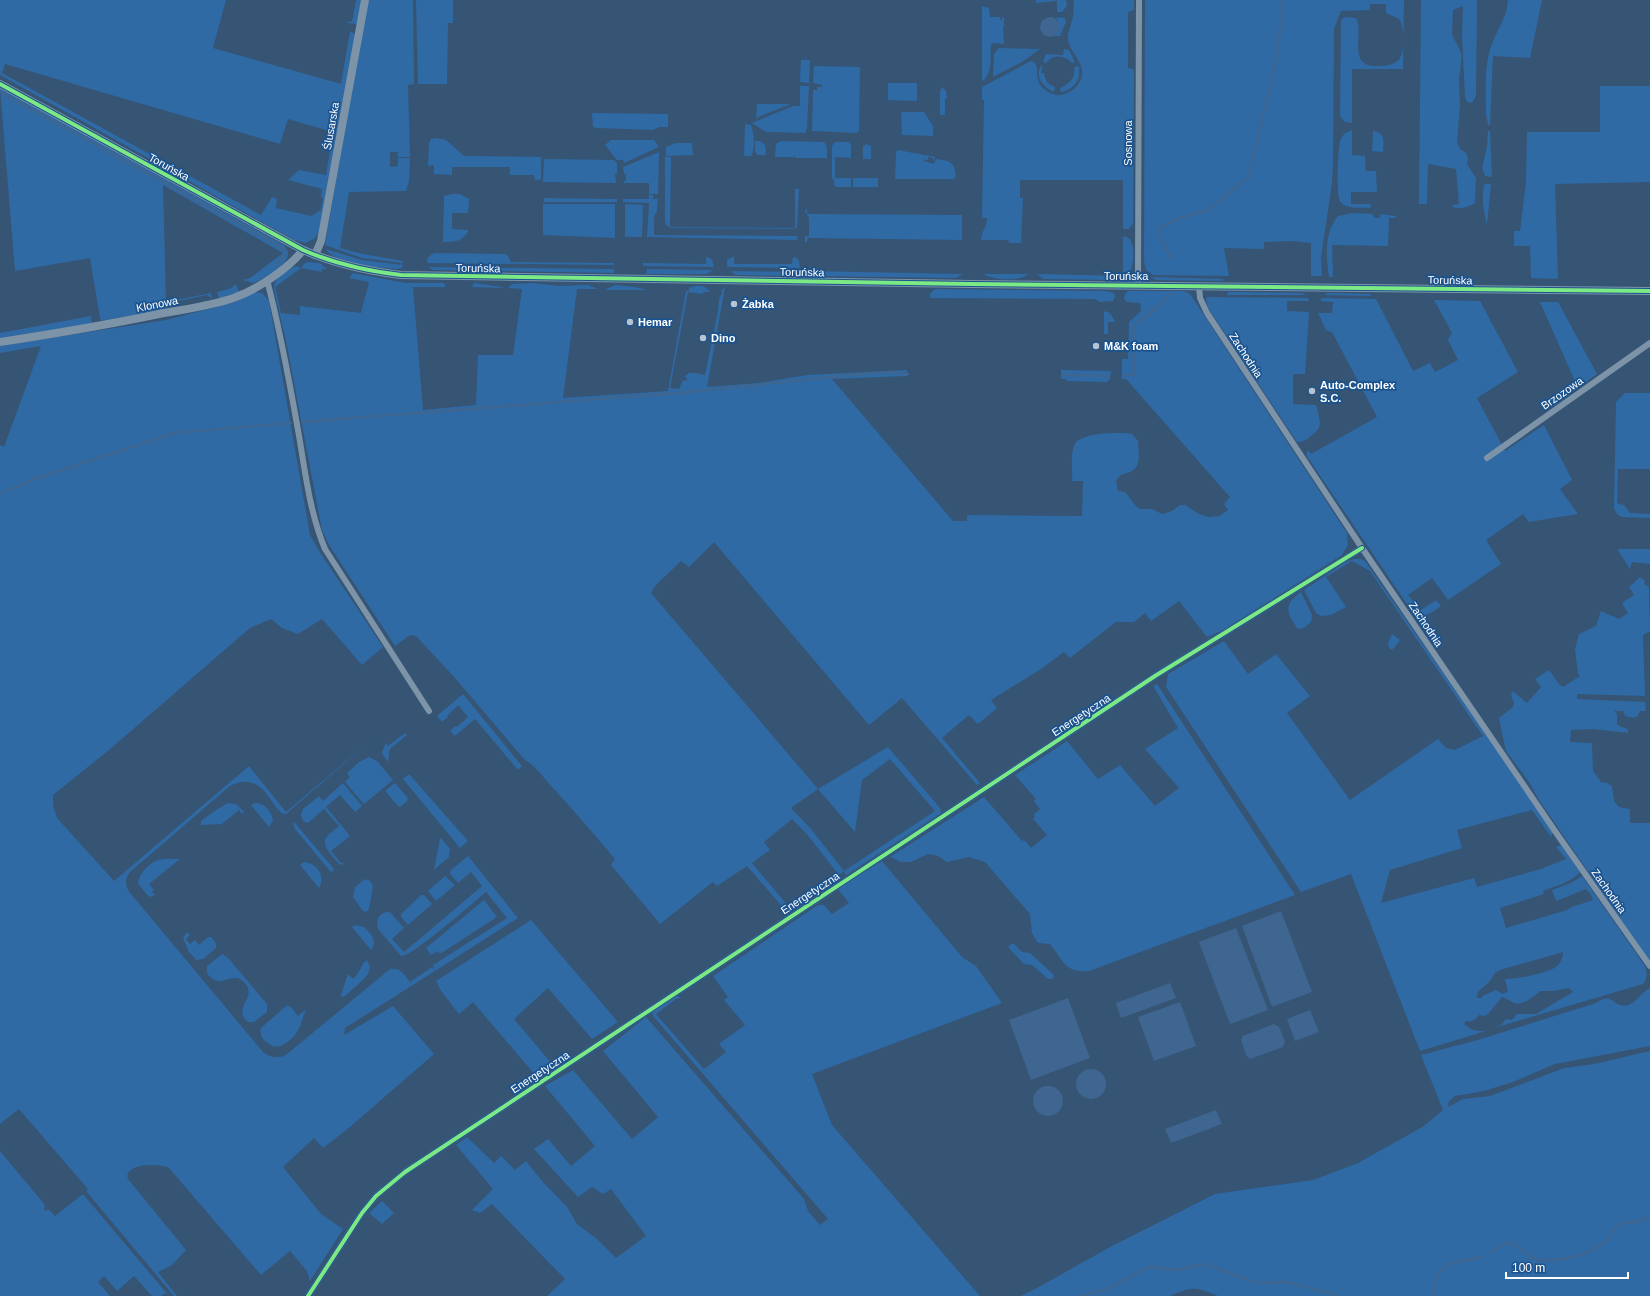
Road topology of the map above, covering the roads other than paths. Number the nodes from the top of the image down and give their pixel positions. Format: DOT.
graph roads {
  1 [pos="365,0"];
  2 [pos="1139,0"];
  3 [pos="0,84"];
  4 [pos="303,250"];
  5 [pos="315,255"];
  6 [pos="267,280"];
  7 [pos="1138,285"];
  8 [pos="1199,286"];
  9 [pos="1650,291"];
  10 [pos="0,342"];
  11 [pos="1650,343"];
  12 [pos="1486,458"];
  13 [pos="1362,548"];
  14 [pos="430,711"];
  15 [pos="1650,966"];
  16 [pos="308,1296"];
  1 -- 5 [label="street, Ślusarska"];
  2 -- 7 [label="street, Sosnowa"];
  3 -- 4 [label="street, Toruńska"];
  4 -- 5 [label="street, Toruńska"];
  4 -- 6 [label="street, Klonowa"];
  5 -- 7 [label="street, Toruńska"];
  6 -- 10 [label="street, Klonowa"];
  6 -- 14 [label="street"];
  7 -- 8 [label="street, Toruńska"];
  8 -- 9 [label="street, Toruńska"];
  8 -- 13 [label="street, Zachodnia"];
  11 -- 12 [label="street, Brzozowa"];
  13 -- 15 [label="street, Zachodnia"];
  13 -- 16 [label="street, Energetyczna"];
}
